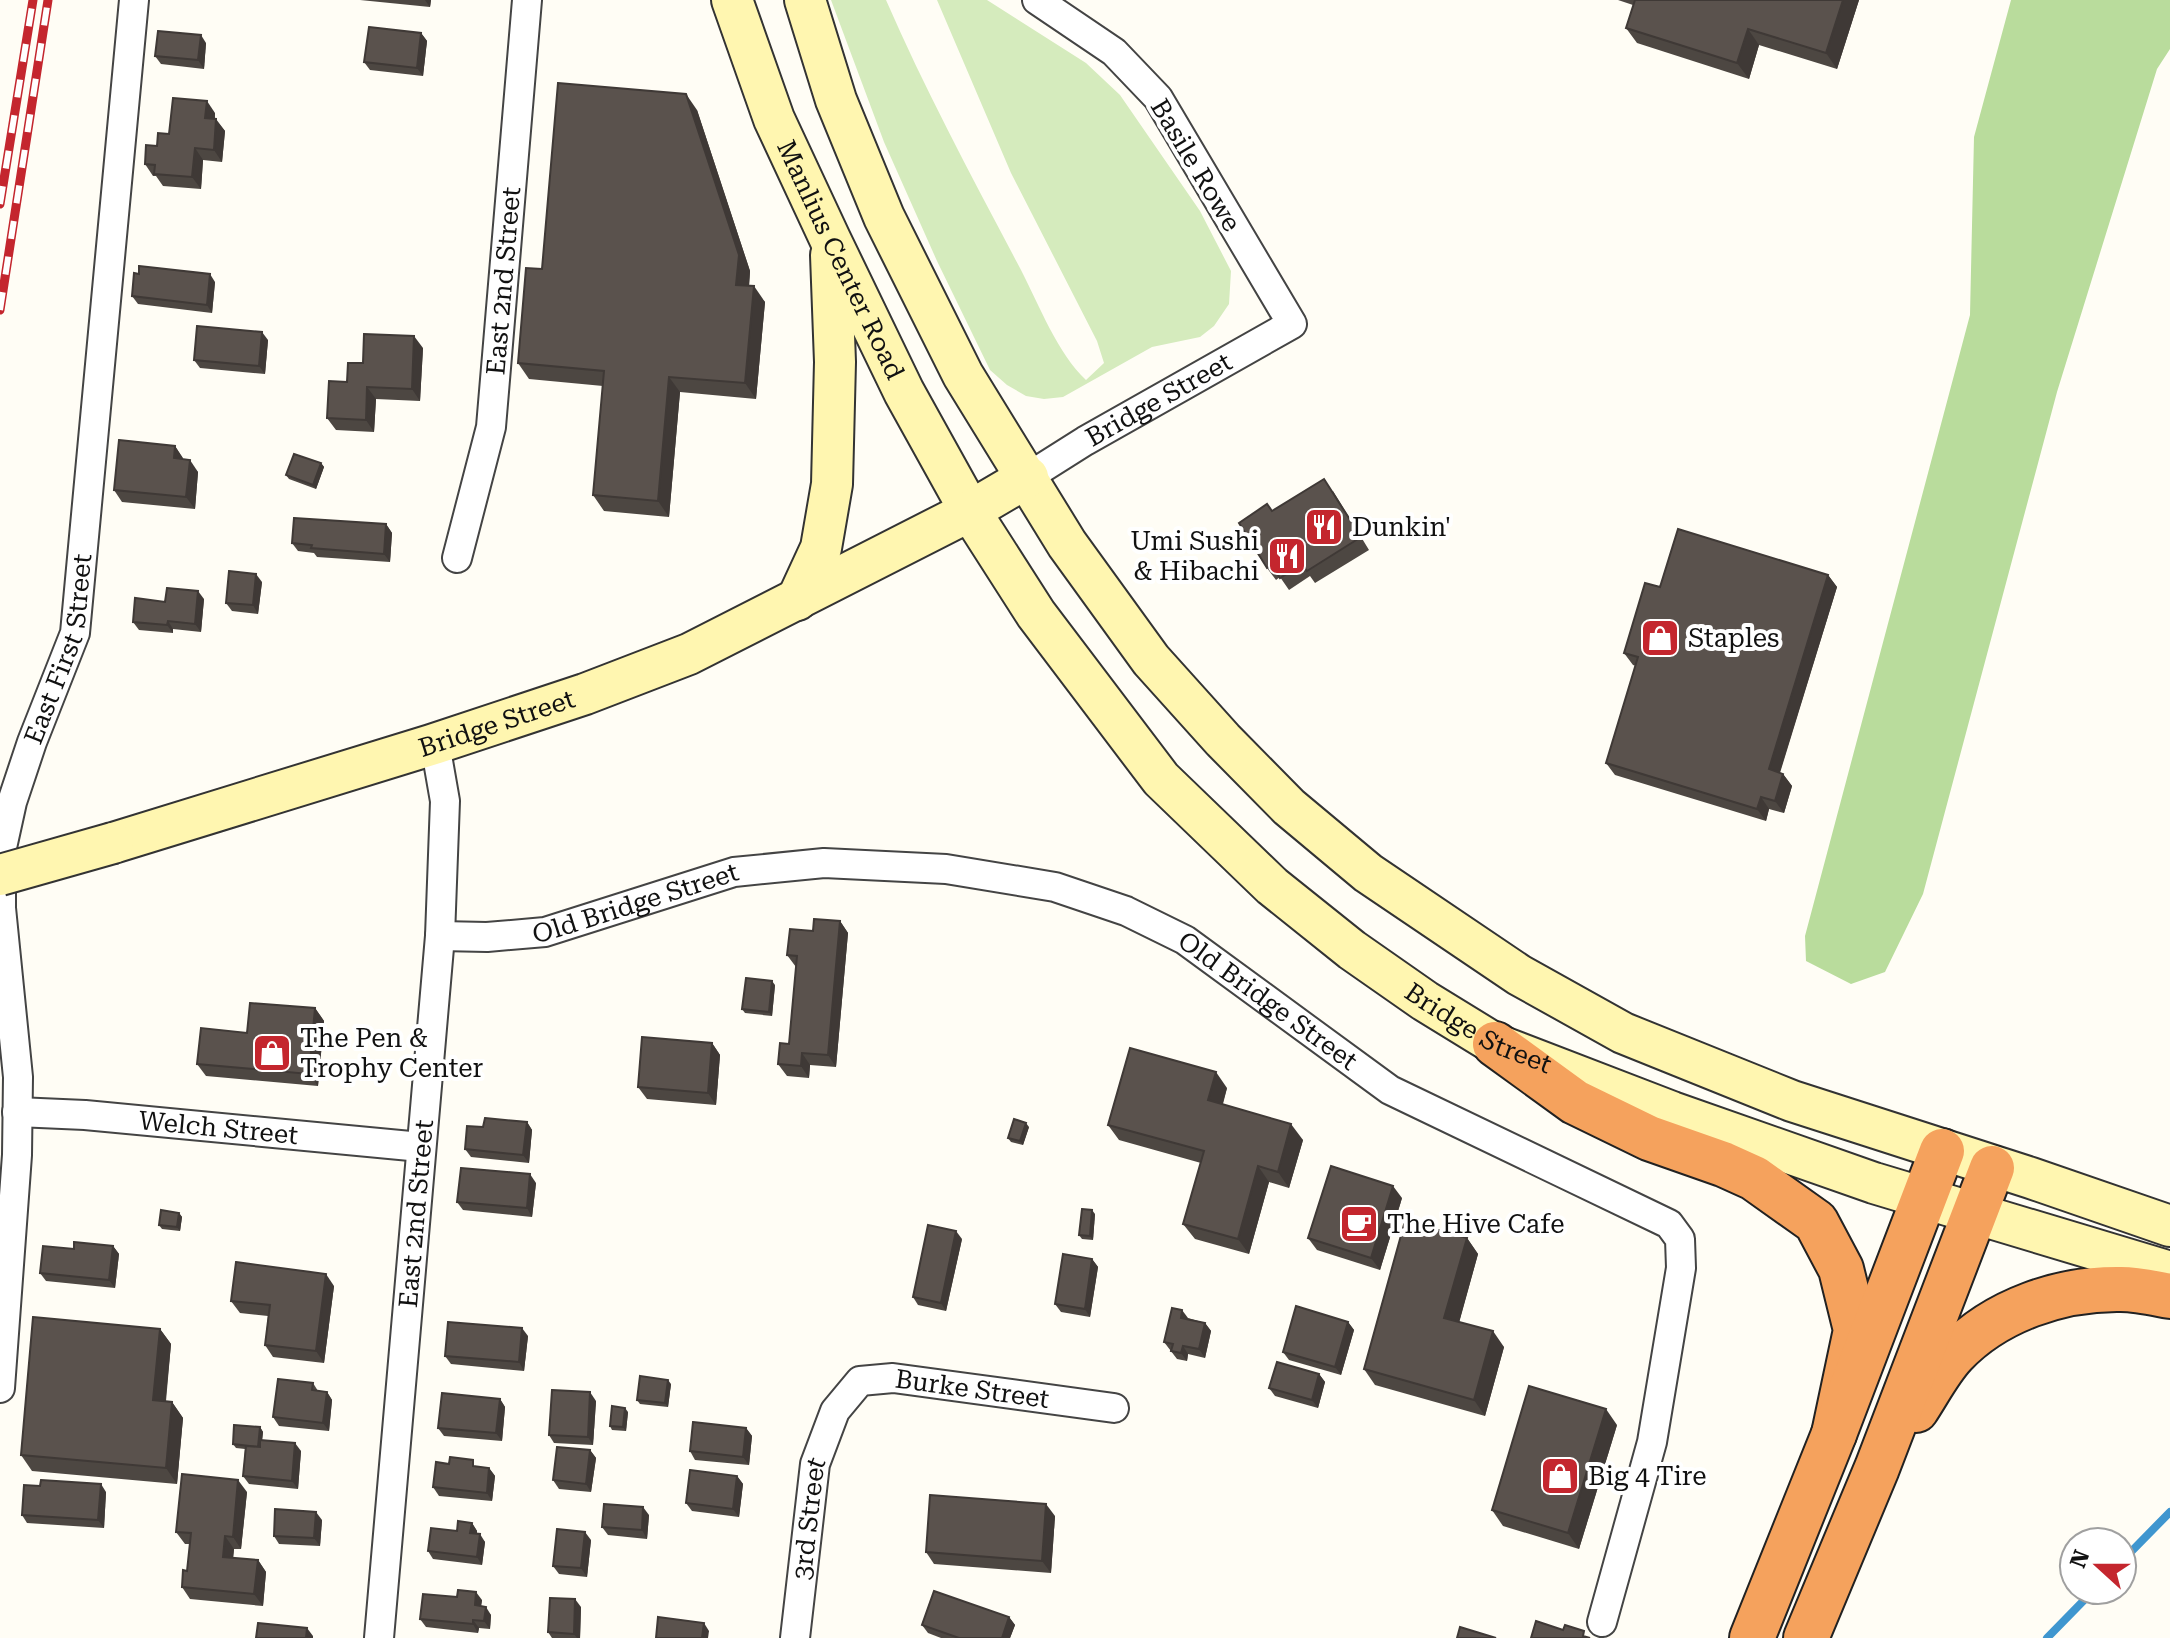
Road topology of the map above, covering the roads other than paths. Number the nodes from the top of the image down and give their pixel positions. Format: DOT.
graph roads {
  1 [pos="134,0"];
  2 [pos="527,0"];
  3 [pos="732,0"];
  4 [pos="805,0"];
  5 [pos="1037,0"];
  6 [pos="830,239"];
  7 [pos="1292,324"];
  8 [pos="1028,477"];
  9 [pos="970,511"];
  10 [pos="457,558"];
  11 [pos="797,600"];
  12 [pos="431,745"];
  13 [pos="0,875"];
  14 [pos="440,936"];
  15 [pos="1495,1044"];
  16 [pos="17,1112"];
  17 [pos="421,1147"];
  18 [pos="1942,1151"];
  19 [pos="1992,1168"];
  20 [pos="1925,1198"];
  21 [pos="1974,1213"];
  22 [pos="2170,1226"];
  23 [pos="2170,1272"];
  24 [pos="2170,1296"];
  25 [pos="0,1388"];
  26 [pos="839,1403"];
  27 [pos="1114,1408"];
  28 [pos="1834,1434"];
  29 [pos="1877,1468"];
  30 [pos="1602,1622"];
  31 [pos="379,1638"];
  32 [pos="795,1638"];
  33 [pos="1752,1638"];
  34 [pos="1806,1638"];
  1 -- 16 [label="street, East First Street"];
  2 -- 10 [label="street, East 2nd Street"];
  3 -- 6 [label="main road, Manlius Center Road"];
  4 -- 8 [label="main road"];
  5 -- 7 [label="street, Basile Rowe"];
  6 -- 9 [label="main road, Manlius Center Road"];
  6 -- 11 [label="main road"];
  7 -- 8 [label="street, Bridge Street"];
  8 -- 9 [label="main road, Bridge Street"];
  8 -- 18 [label="main road"];
  9 -- 11 [label="main road, Bridge Street"];
  9 -- 15 [label="main road, Bridge Street"];
  11 -- 12 [label="main road, Bridge Street"];
  12 -- 13 [label="main road, Bridge Street, bridge"];
  12 -- 14 [label="street, East 2nd Street"];
  14 -- 17 [label="street, East 2nd Street"];
  14 -- 30 [label="street, Old Bridge Street"];
  15 -- 20 [label="main road, Bridge Street"];
  15 -- 28 [label="highway"];
  16 -- 17 [label="street, Welch Street"];
  16 -- 25 [label="street, East First Street"];
  17 -- 31 [label="street, East 2nd Street"];
  18 -- 19 [label="main road"];
  18 -- 20 [label="highway"];
  19 -- 21 [label="highway"];
  19 -- 22 [label="main road"];
  20 -- 21 [label="main road, Bridge Street"];
  20 -- 28 [label="highway"];
  21 -- 23 [label="main road, Bridge Street"];
  21 -- 29 [label="highway"];
  24 -- 29 [label="highway"];
  26 -- 27 [label="street, Burke Street"];
  26 -- 32 [label="street, 3rd Street"];
  28 -- 33 [label="highway"];
  29 -- 34 [label="highway"];
}
